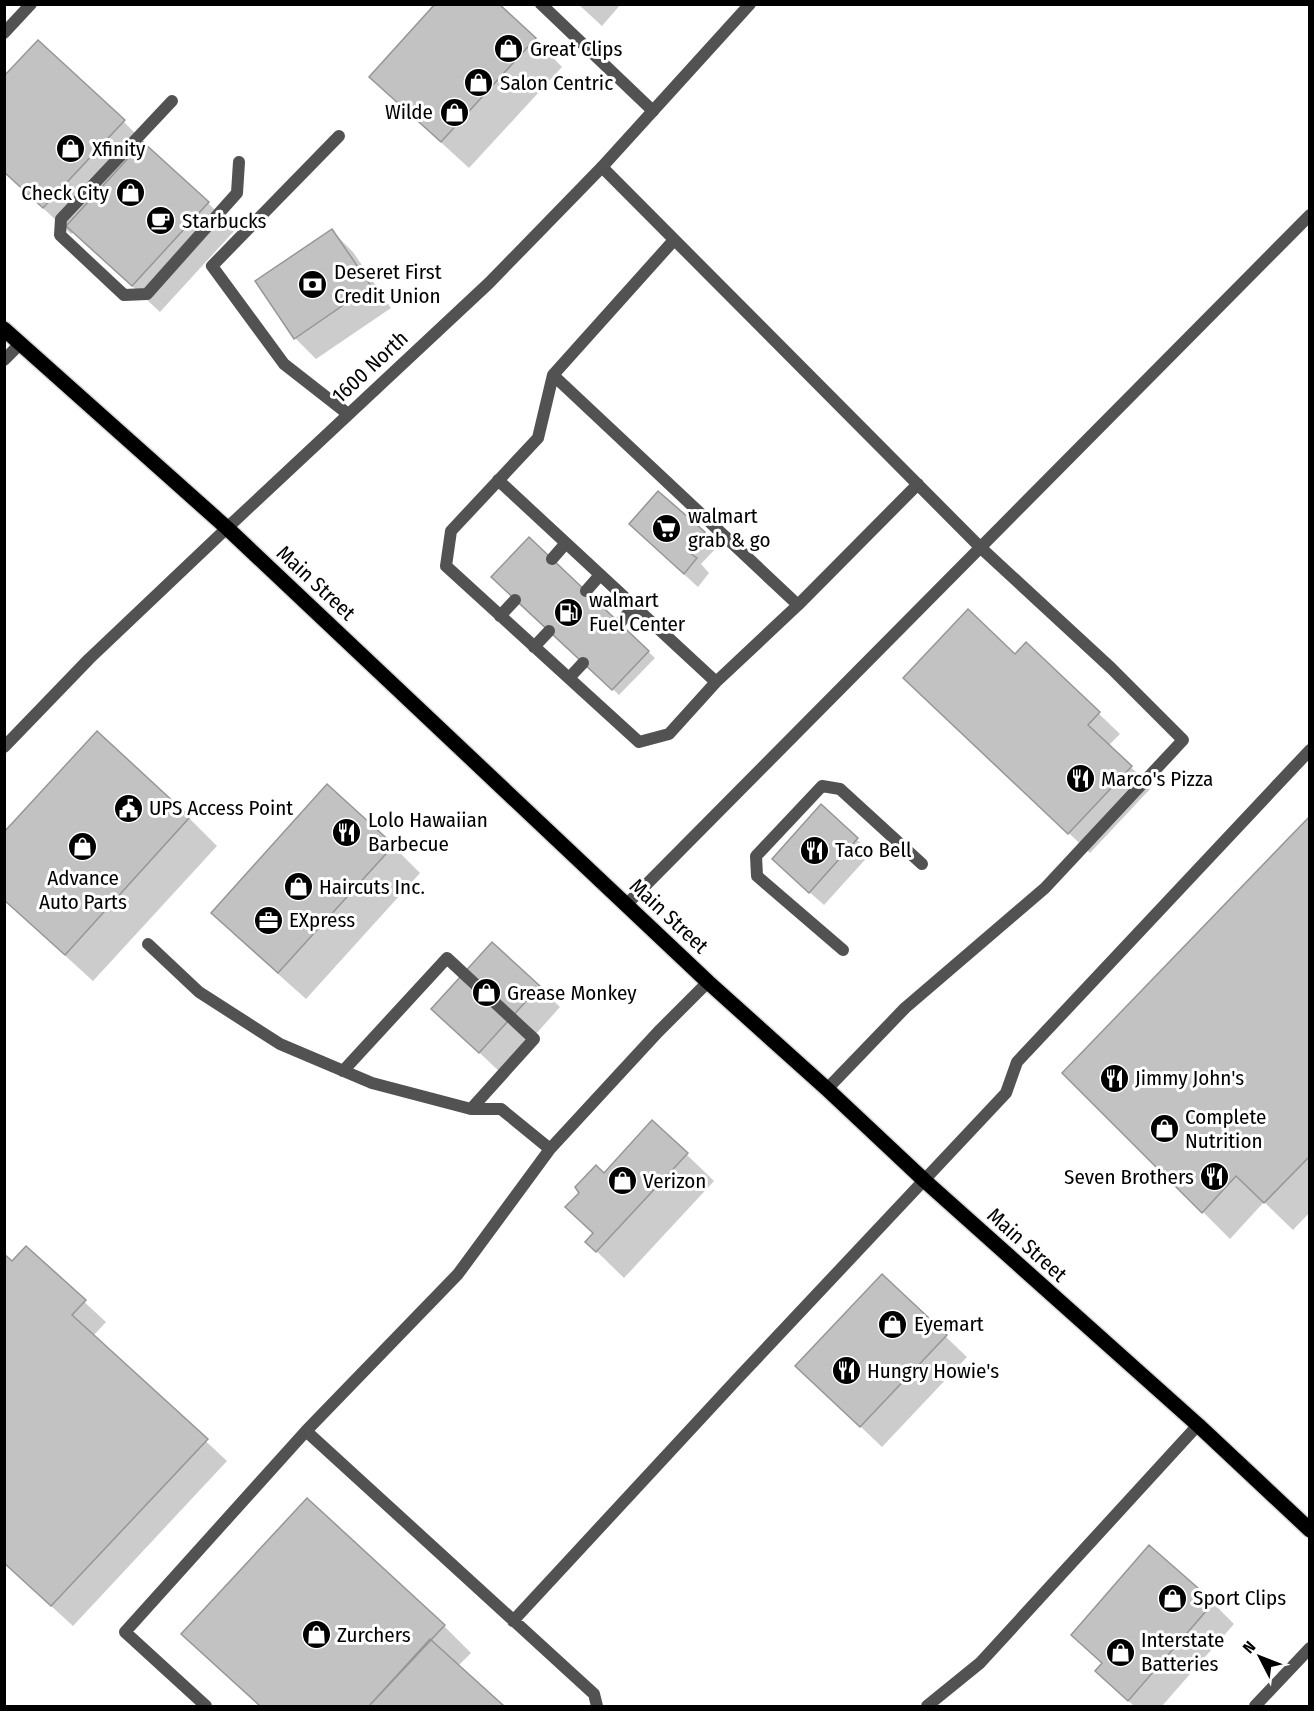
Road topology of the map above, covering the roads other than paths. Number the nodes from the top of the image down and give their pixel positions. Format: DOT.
graph roads {
  1 [pos="31,4"];
  2 [pos="541,4"];
  3 [pos="750,4"];
  4 [pos="4,33"];
  5 [pos="172,101"];
  6 [pos="654,111"];
  7 [pos="339,136"];
  8 [pos="238,162"];
  9 [pos="602,167"];
  10 [pos="1310,215"];
  11 [pos="675,240"];
  12 [pos="4,329"];
  13 [pos="20,344"];
  14 [pos="4,360"];
  15 [pos="553,375"];
  16 [pos="348,414"];
  17 [pos="498,480"];
  18 [pos="918,484"];
  19 [pos="227,528"];
  20 [pos="566,543"];
  21 [pos="980,547"];
  22 [pos="552,559"];
  23 [pos="600,574"];
  24 [pos="586,591"];
  25 [pos="515,600"];
  26 [pos="798,605"];
  27 [pos="634,606"];
  28 [pos="500,616"];
  29 [pos="620,623"];
  30 [pos="549,631"];
  31 [pos="534,646"];
  32 [pos="583,663"];
  33 [pos="569,678"];
  34 [pos="717,682"];
  35 [pos="4,747"];
  36 [pos="1310,750"];
  37 [pos="922,864"];
  38 [pos="627,905"];
  39 [pos="148,944"];
  40 [pos="843,950"];
  41 [pos="708,982"];
  42 [pos="343,1071"];
  43 [pos="827,1089"];
  44 [pos="471,1109"];
  45 [pos="550,1149"];
  46 [pos="925,1181"];
  47 [pos="1198,1425"];
  48 [pos="306,1431"];
  49 [pos="1310,1530"];
  50 [pos="513,1621"];
  51 [pos="1310,1648"];
  52 [pos="206,1707"];
  53 [pos="597,1707"];
  54 [pos="927,1707"];
  55 [pos="1255,1707"];
  1 -- 4 [label="street"];
  2 -- 6 [label="street"];
  3 -- 6 [label="street, 1600 North"];
  5 -- 8 [label="street"];
  6 -- 9 [label="street, 1600 North"];
  7 -- 16 [label="street"];
  9 -- 11 [label="street"];
  9 -- 16 [label="street, 1600 North"];
  10 -- 21 [label="street"];
  11 -- 15 [label="street"];
  11 -- 18 [label="street"];
  12 -- 13 [label="main road, Main Street"];
  13 -- 14 [label="street"];
  13 -- 19 [label="main road, Main Street"];
  15 -- 17 [label="street"];
  15 -- 26 [label="street"];
  16 -- 19 [label="street, 1600 North"];
  17 -- 20 [label="street"];
  17 -- 28 [label="street"];
  18 -- 21 [label="street"];
  18 -- 26 [label="street"];
  19 -- 35 [label="street, 1600 North"];
  19 -- 38 [label="main road, Main Street"];
  20 -- 22 [label="street"];
  20 -- 23 [label="street"];
  21 -- 38 [label="street"];
  21 -- 43 [label="street"];
  23 -- 24 [label="street"];
  23 -- 27 [label="street"];
  25 -- 28 [label="street"];
  26 -- 34 [label="street"];
  27 -- 29 [label="street"];
  27 -- 34 [label="street"];
  28 -- 31 [label="street"];
  30 -- 31 [label="street"];
  31 -- 33 [label="street"];
  32 -- 33 [label="street"];
  33 -- 34 [label="street"];
  36 -- 46 [label="street"];
  37 -- 40 [label="street"];
  38 -- 41 [label="main road, Main Street"];
  39 -- 42 [label="street"];
  41 -- 43 [label="main road, Main Street"];
  41 -- 45 [label="street"];
  42 -- 44 [label="street"];
  42 -- 44 [label="street"];
  43 -- 46 [label="main road, Main Street"];
  44 -- 45 [label="street"];
  45 -- 48 [label="street"];
  46 -- 47 [label="main road, Main Street"];
  46 -- 50 [label="street"];
  47 -- 49 [label="main road, Main Street"];
  47 -- 54 [label="street"];
  48 -- 50 [label="street"];
  48 -- 52 [label="street"];
  50 -- 53 [label="street"];
  51 -- 55 [label="street"];
}
